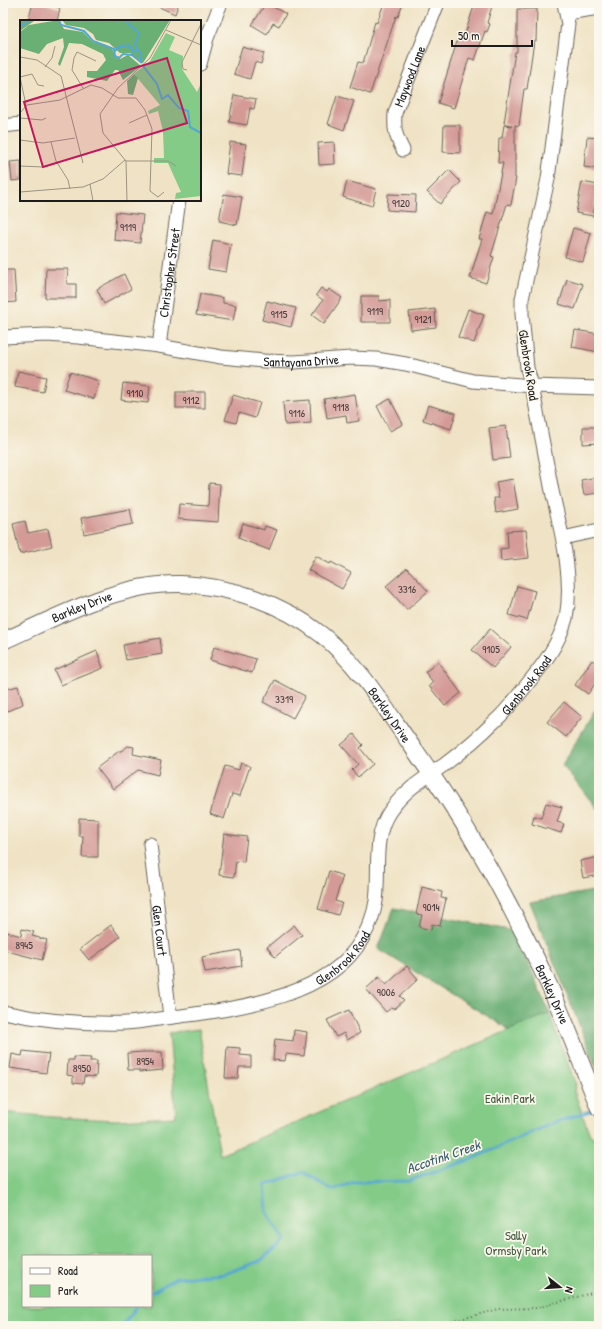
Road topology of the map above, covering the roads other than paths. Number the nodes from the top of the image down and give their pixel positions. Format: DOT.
graph roads {
  1 [pos="221,3"];
  2 [pos="438,3"];
  3 [pos="566,8"];
  4 [pos="599,8"];
  5 [pos="201,60"];
  6 [pos="20,124"];
  7 [pos="3,126"];
  8 [pos="403,150"];
  9 [pos="179,201"];
  10 [pos="3,337"];
  11 [pos="158,346"];
  12 [pos="532,386"];
  13 [pos="599,388"];
  14 [pos="599,530"];
  15 [pos="563,538"];
  16 [pos="3,641"];
  17 [pos="430,774"];
  18 [pos="150,844"];
  19 [pos="3,1012"];
  20 [pos="170,1018"];
  21 [pos="599,1108"];
  1 -- 5 [label="street"];
  2 -- 8 [label="street, Maywood Lane"];
  3 -- 4 [label="street"];
  3 -- 12 [label="street, Glenbrook Road"];
  6 -- 7 [label="street"];
  9 -- 11 [label="street, Christopher Street"];
  10 -- 11 [label="street, Santayana Drive"];
  11 -- 12 [label="street, Santayana Drive"];
  12 -- 13 [label="street, Santayana Drive"];
  12 -- 15 [label="street, Glenbrook Road"];
  14 -- 15 [label="street"];
  15 -- 17 [label="street, Glenbrook Road"];
  16 -- 17 [label="street, Barkley Drive"];
  17 -- 20 [label="street, Glenbrook Road"];
  17 -- 21 [label="street, Barkley Drive"];
  18 -- 20 [label="street, Glen Court"];
  19 -- 20 [label="street, Glenbrook Road"];
}
